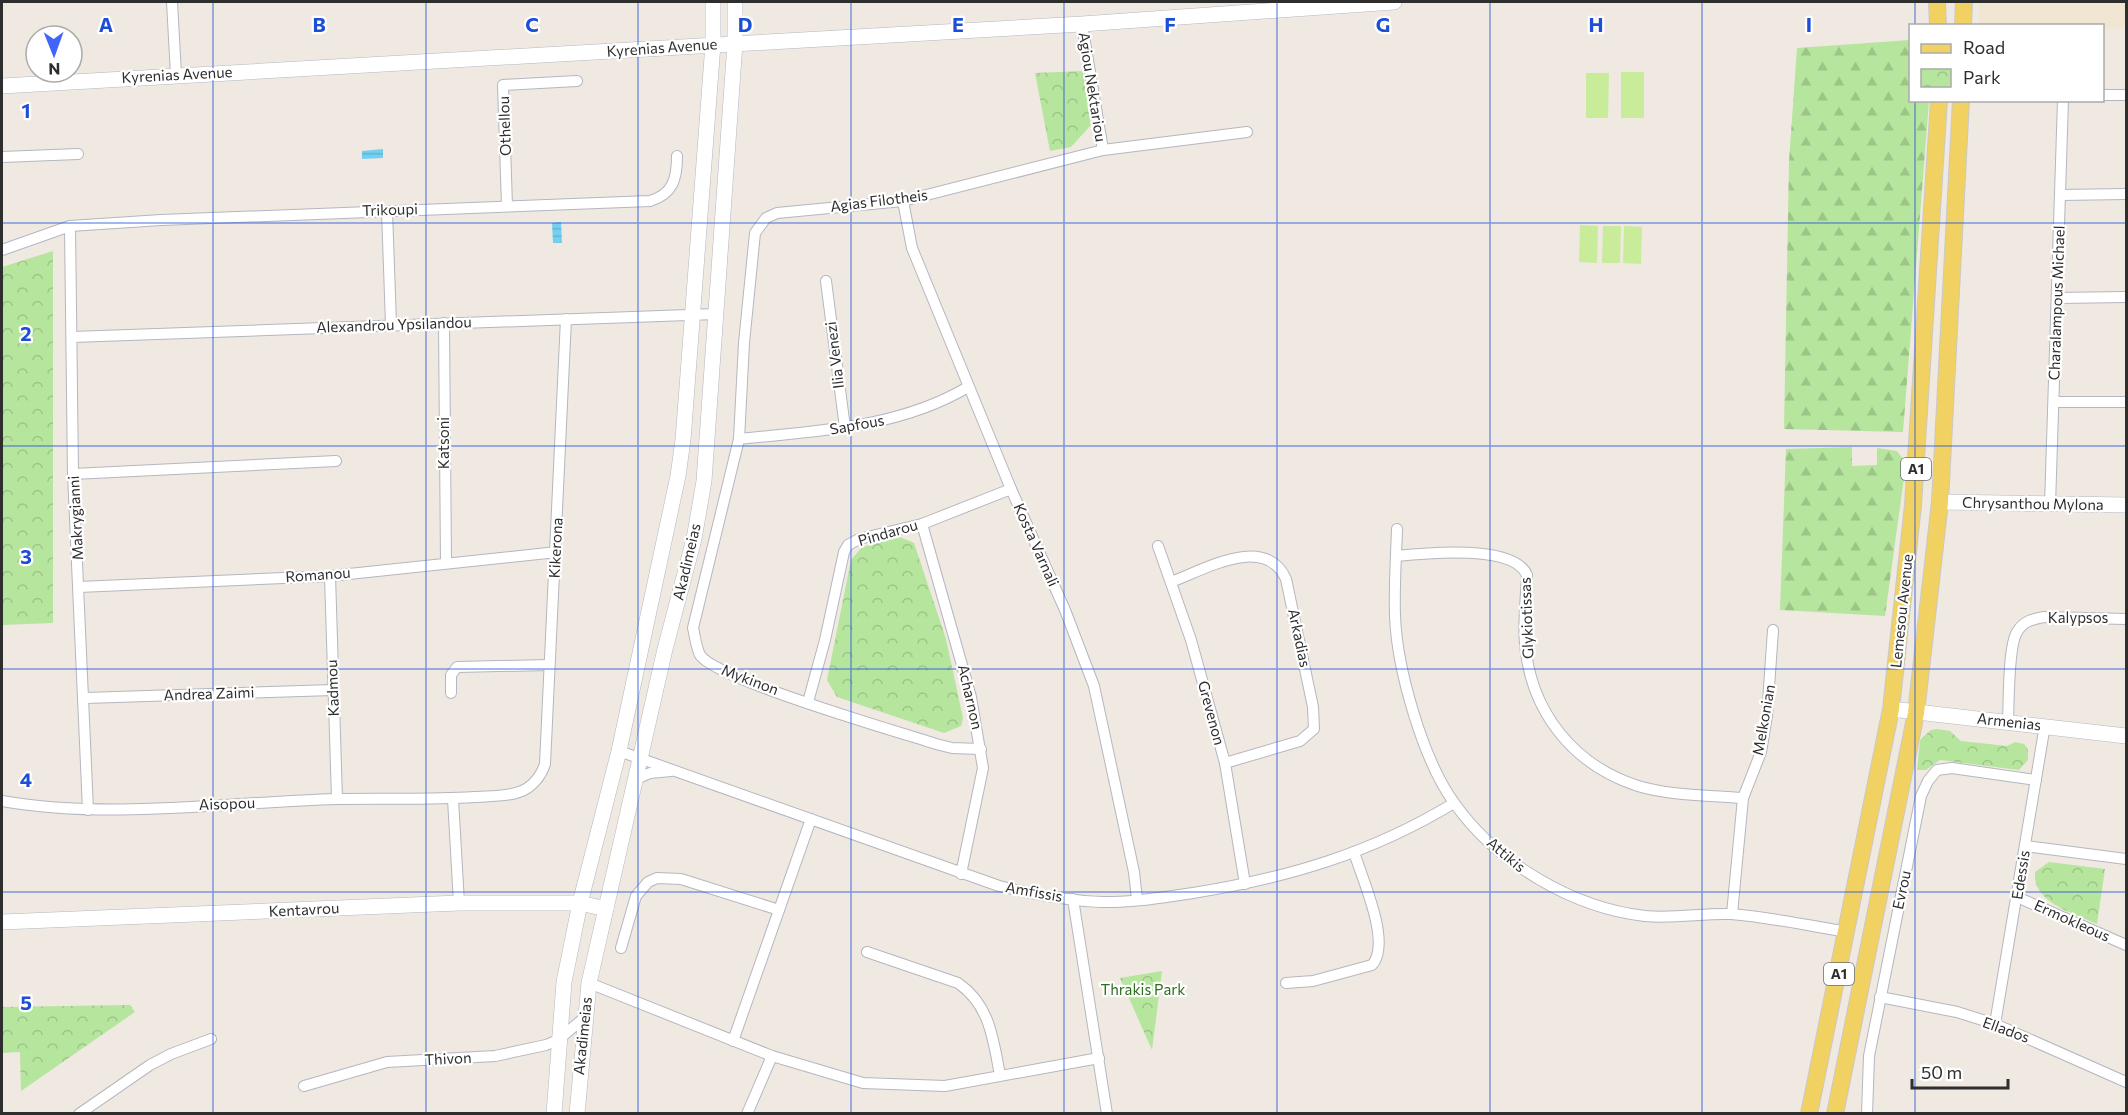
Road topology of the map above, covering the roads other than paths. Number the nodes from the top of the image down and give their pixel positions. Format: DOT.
graph roads {
  1 [pos="172,2"];
  2 [pos="713,2"];
  3 [pos="735,2"];
  4 [pos="1394,2"];
  5 [pos="1937,2"];
  6 [pos="1964,2"];
  7 [pos="1082,24"];
  8 [pos="1938,24"];
  9 [pos="1963,24"];
  10 [pos="735,43"];
  11 [pos="712,44"];
  12 [pos="176,75"];
  13 [pos="577,81"];
  14 [pos="2,86"];
  15 [pos="2127,94"];
  16 [pos="2104,95"];
  17 [pos="1940,102"];
  18 [pos="1961,102"];
  19 [pos="2063,102"];
  20 [pos="1248,132"];
  21 [pos="1103,150"];
  22 [pos="78,154"];
  23 [pos="678,156"];
  24 [pos="2,158"];
  25 [pos="2127,194"];
  26 [pos="2060,195"];
  27 [pos="903,201"];
  28 [pos="507,206"];
  29 [pos="387,211"];
  30 [pos="70,226"];
  31 [pos="2,250"];
  32 [pos="826,281"];
  33 [pos="2127,297"];
  34 [pos="2057,298"];
  35 [pos="691,313"];
  36 [pos="716,314"];
  37 [pos="566,319"];
  38 [pos="444,323"];
  39 [pos="391,324"];
  40 [pos="72,337"];
  41 [pos="968,387"];
  42 [pos="2054,402"];
  43 [pos="2127,402"];
  44 [pos="845,428"];
  45 [pos="739,439"];
  46 [pos="336,461"];
  47 [pos="74,474"];
  48 [pos="1011,489"];
  49 [pos="1940,502"];
  50 [pos="2050,505"];
  51 [pos="2127,505"];
  52 [pos="922,524"];
  53 [pos="1397,530"];
  54 [pos="1158,546"];
  55 [pos="556,552"];
  56 [pos="1396,556"];
  57 [pos="446,563"];
  58 [pos="330,576"];
  59 [pos="1171,582"];
  60 [pos="79,587"];
  61 [pos="2127,619"];
  62 [pos="1773,630"];
  63 [pos="549,665"];
  64 [pos="333,690"];
  65 [pos="451,693"];
  66 [pos="85,698"];
  67 [pos="808,702"];
  68 [pos="1891,709"];
  69 [pos="1916,713"];
  70 [pos="2008,722"];
  71 [pos="2044,725"];
  72 [pos="2127,736"];
  73 [pos="981,749"];
  74 [pos="619,751"];
  75 [pos="641,758"];
  76 [pos="1225,763"];
  77 [pos="677,771"];
  78 [pos="541,775"];
  79 [pos="636,779"];
  80 [pos="2036,780"];
  81 [pos="1743,798"];
  82 [pos="337,799"];
  83 [pos="453,799"];
  84 [pos="2,801"];
  85 [pos="1454,803"];
  86 [pos="88,810"];
  87 [pos="812,819"];
  88 [pos="2025,846"];
  89 [pos="1354,852"];
  90 [pos="2127,859"];
  91 [pos="962,874"];
  92 [pos="1245,884"];
  93 [pos="2017,897"];
  94 [pos="1073,899"];
  95 [pos="1137,899"];
  96 [pos="459,903"];
  97 [pos="580,903"];
  98 [pos="606,909"];
  99 [pos="779,910"];
  100 [pos="1731,914"];
  101 [pos="2,922"];
  102 [pos="1848,932"];
  103 [pos="2127,945"];
  104 [pos="621,948"];
  105 [pos="867,952"];
  106 [pos="589,983"];
  107 [pos="1286,983"];
  108 [pos="1880,997"];
  109 [pos="584,1018"];
  110 [pos="1995,1024"];
  111 [pos="211,1039"];
  112 [pos="558,1040"];
  113 [pos="733,1041"];
  114 [pos="772,1056"];
  115 [pos="1099,1058"];
  116 [pos="1000,1075"];
  117 [pos="2127,1082"];
  118 [pos="304,1086"];
  119 [pos="79,1113"];
  120 [pos="554,1113"];
  121 [pos="574,1113"];
  122 [pos="747,1113"];
  123 [pos="1107,1113"];
  124 [pos="1809,1113"];
  125 [pos="1834,1113"];
  126 [pos="1867,1113"];
  1 -- 12 [label="street"];
  2 -- 11 [label="main road, Akadimeias"];
  3 -- 10 [label="main road, Akadimeias"];
  4 -- 7 [label="main road, Kyrenias Avenue"];
  5 -- 8 [label="main road"];
  6 -- 9 [label="main road"];
  7 -- 10 [label="main road, Kyrenias Avenue"];
  7 -- 21 [label="street, Agiou Nektariou"];
  10 -- 11 [label="main road, Kyrenias Avenue"];
  10 -- 36 [label="main road, Akadimeias"];
  11 -- 12 [label="main road, Kyrenias Avenue"];
  11 -- 35 [label="main road, Akadimeias"];
  12 -- 14 [label="main road, Kyrenias Avenue"];
  13 -- 28 [label="street, Othellou"];
  15 -- 16 [label="street"];
  17 -- 68 [label="main road, Lemesou Avenue / A1"];
  18 -- 49 [label="main road, Lemesou Avenue / A1"];
  19 -- 26 [label="street, Charalampous Michael"];
  20 -- 21 [label="street, Agias Filotheis"];
  21 -- 27 [label="street, Agias Filotheis"];
  22 -- 24 [label="street"];
  23 -- 28 [label="street, Trikoupi"];
  25 -- 26 [label="street"];
  26 -- 34 [label="street, Charalampous Michael"];
  27 -- 41 [label="street, Kosta Varnali"];
  27 -- 45 [label="street, Agias Filotheis"];
  28 -- 29 [label="street, Trikoupi"];
  29 -- 30 [label="street, Trikoupi"];
  29 -- 39 [label="street"];
  30 -- 31 [label="street, Trikoupi"];
  30 -- 40 [label="street, Makrygianni"];
  32 -- 44 [label="street, Ilia Venezi"];
  33 -- 34 [label="street"];
  34 -- 42 [label="street, Charalampous Michael"];
  35 -- 36 [label="street, Alexandrou Ypsilandou"];
  35 -- 37 [label="street, Alexandrou Ypsilandou"];
  35 -- 74 [label="main road, Akadimeias"];
  36 -- 75 [label="main road, Akadimeias"];
  37 -- 38 [label="street, Alexandrou Ypsilandou"];
  37 -- 55 [label="street, Kikerona"];
  38 -- 39 [label="street, Alexandrou Ypsilandou"];
  38 -- 57 [label="street, Katsoni"];
  39 -- 40 [label="street, Alexandrou Ypsilandou"];
  40 -- 47 [label="street, Makrygianni"];
  41 -- 44 [label="street, Sapfous"];
  41 -- 48 [label="street, Kosta Varnali"];
  42 -- 43 [label="street"];
  42 -- 50 [label="street, Charalampous Michael"];
  44 -- 45 [label="street, Sapfous"];
  45 -- 67 [label="street, Mykinon"];
  46 -- 47 [label="street"];
  47 -- 60 [label="street, Makrygianni"];
  48 -- 52 [label="street, Pindarou"];
  48 -- 95 [label="street, Kosta Varnali"];
  49 -- 50 [label="main road, Chrysanthou Mylona"];
  49 -- 69 [label="main road, Lemesou Avenue / A1"];
  50 -- 51 [label="main road, Chrysanthou Mylona"];
  52 -- 67 [label="street, Pindarou"];
  52 -- 73 [label="street, Acharnon"];
  53 -- 56 [label="street, Attikis"];
  54 -- 59 [label="street, Grevenon"];
  55 -- 57 [label="street, Romanou"];
  55 -- 63 [label="street, Kikerona"];
  56 -- 81 [label="street, Glykiotissas"];
  56 -- 85 [label="street, Attikis"];
  57 -- 58 [label="street, Romanou"];
  58 -- 60 [label="street, Romanou"];
  58 -- 64 [label="street, Kadmou"];
  59 -- 76 [label="street, Grevenon"];
  59 -- 76 [label="street, Arkadias"];
  60 -- 66 [label="street, Makrygianni"];
  61 -- 70 [label="street, Kalypsos"];
  62 -- 81 [label="street, Melkonian"];
  63 -- 65 [label="street"];
  63 -- 78 [label="street, Kikerona"];
  64 -- 66 [label="street, Andrea Zaimi"];
  64 -- 82 [label="street, Kadmou"];
  66 -- 86 [label="street, Makrygianni"];
  67 -- 73 [label="street, Mykinon"];
  68 -- 69 [label="main road, Armenias"];
  68 -- 102 [label="main road, Lemesou Avenue / A1"];
  69 -- 70 [label="main road, Armenias"];
  69 -- 125 [label="main road, Lemesou Avenue / A1"];
  70 -- 71 [label="main road, Armenias"];
  71 -- 72 [label="main road, Armenias"];
  71 -- 80 [label="street, Edessis"];
  73 -- 91 [label="street, Acharnon"];
  74 -- 75 [label="street, Amfissis"];
  74 -- 97 [label="main road, Akadimeias"];
  75 -- 77 [label="street, Amfissis"];
  75 -- 79 [label="main road, Akadimeias"];
  76 -- 92 [label="street, Grevenon"];
  77 -- 79 [label="street"];
  77 -- 87 [label="street, Amfissis"];
  78 -- 83 [label="street, Aisopou"];
  79 -- 98 [label="main road, Akadimeias"];
  80 -- 88 [label="street, Edessis"];
  80 -- 108 [label="street, Evrou"];
  81 -- 100 [label="street, Melkonian"];
  82 -- 83 [label="street, Aisopou"];
  82 -- 86 [label="street, Aisopou"];
  83 -- 96 [label="street"];
  84 -- 86 [label="street, Aisopou"];
  85 -- 89 [label="street, Amfissis"];
  85 -- 100 [label="street, Attikis"];
  87 -- 91 [label="street, Amfissis"];
  87 -- 99 [label="street"];
  88 -- 90 [label="street"];
  88 -- 93 [label="street, Edessis"];
  89 -- 92 [label="street, Amfissis"];
  89 -- 107 [label="street"];
  91 -- 94 [label="street, Amfissis"];
  92 -- 95 [label="street, Amfissis"];
  93 -- 103 [label="street, Ermokleous"];
  93 -- 110 [label="street, Edessis"];
  94 -- 95 [label="street, Amfissis"];
  94 -- 115 [label="street"];
  96 -- 97 [label="main road, Kentavrou"];
  96 -- 101 [label="main road, Kentavrou"];
  97 -- 98 [label="main road, Kentavrou"];
  97 -- 112 [label="main road, Akadimeias"];
  98 -- 106 [label="main road, Akadimeias"];
  99 -- 104 [label="street"];
  99 -- 113 [label="street"];
  100 -- 102 [label="street, Attikis"];
  102 -- 124 [label="main road, Lemesou Avenue / A1"];
  105 -- 116 [label="street"];
  106 -- 109 [label="main road, Akadimeias"];
  106 -- 113 [label="street"];
  108 -- 110 [label="street, Ellados"];
  108 -- 126 [label="street, Evrou"];
  109 -- 112 [label="street, Thivon"];
  109 -- 121 [label="main road, Akadimeias"];
  110 -- 117 [label="street, Ellados"];
  111 -- 119 [label="street"];
  112 -- 118 [label="street, Thivon"];
  112 -- 120 [label="main road, Akadimeias"];
  113 -- 114 [label="street"];
  114 -- 116 [label="street"];
  114 -- 122 [label="street"];
  115 -- 116 [label="street"];
  115 -- 123 [label="street"];
}
